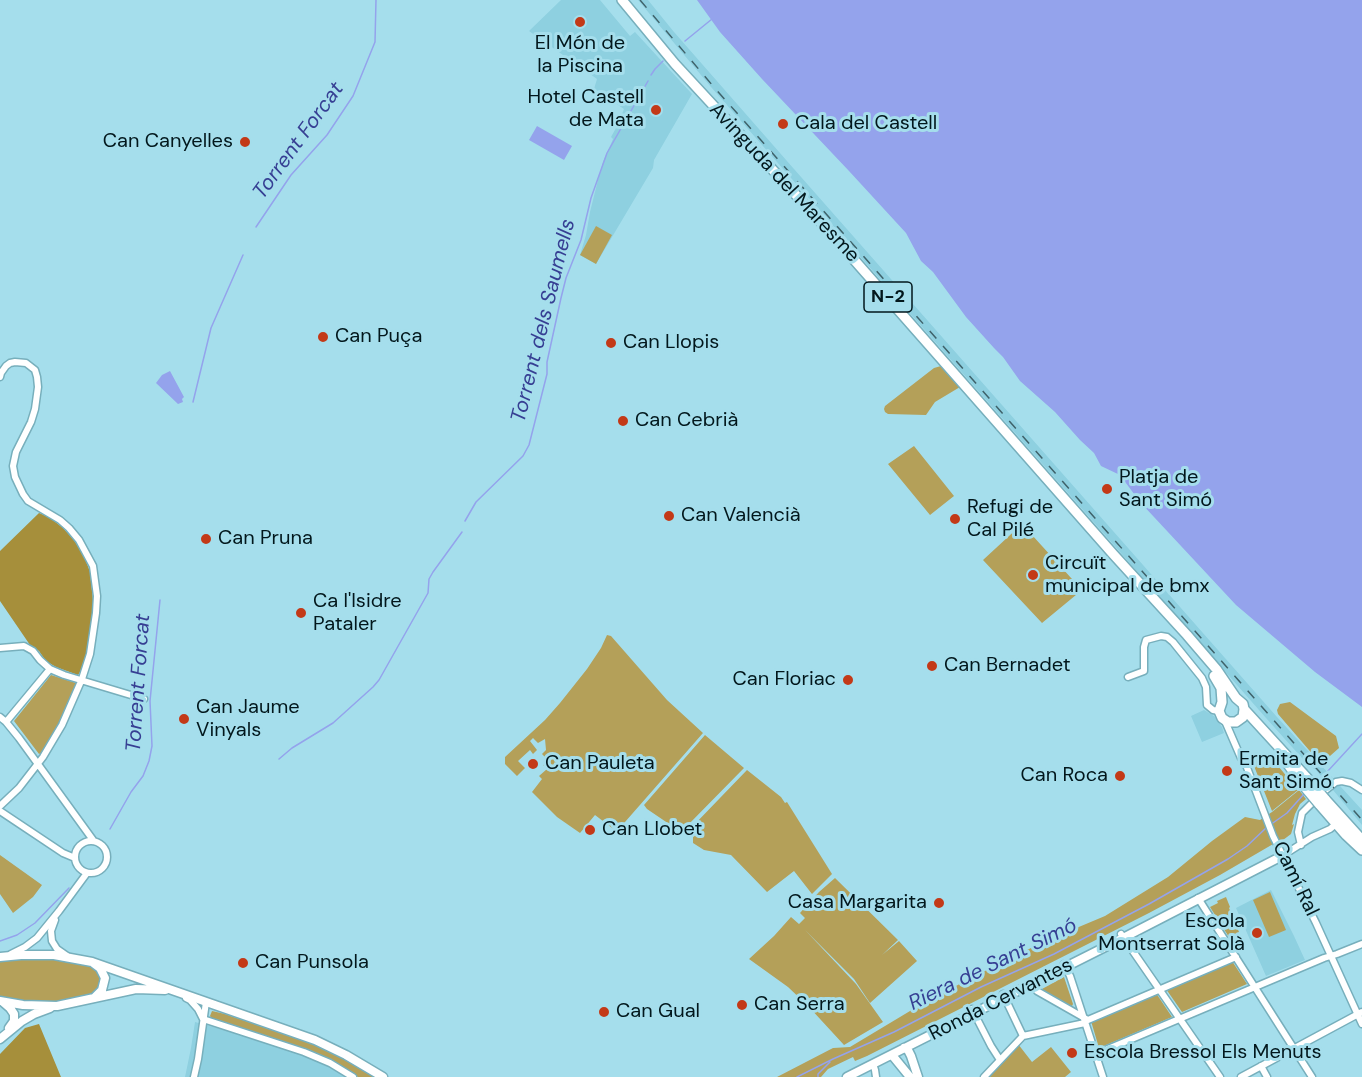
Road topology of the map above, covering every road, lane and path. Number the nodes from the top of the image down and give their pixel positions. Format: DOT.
graph roads {
  1 [pos="622,0"];
  2 [pos="0,377"];
  3 [pos="1113,554"];
  4 [pos="0,648"];
  5 [pos="50,669"];
  6 [pos="1128,677"];
  7 [pos="82,680"];
  8 [pos="1236,698"];
  9 [pos="144,699"];
  10 [pos="1220,706"];
  11 [pos="1244,709"];
  12 [pos="0,717"];
  13 [pos="1225,720"];
  14 [pos="1238,721"];
  15 [pos="6,722"];
  16 [pos="1233,739"];
  17 [pos="38,764"];
  18 [pos="1306,782"];
  19 [pos="1362,790"];
  20 [pos="1320,800"];
  21 [pos="0,809"];
  22 [pos="1336,824"];
  23 [pos="93,840"];
  24 [pos="1362,842"];
  25 [pos="1301,844"];
  26 [pos="1362,850"];
  27 [pos="1282,855"];
  28 [pos="75,858"];
  29 [pos="87,873"];
  30 [pos="1198,897"];
  31 [pos="59,911"];
  32 [pos="1122,936"];
  33 [pos="1362,944"];
  34 [pos="1331,955"];
  35 [pos="2,957"];
  36 [pos="69,957"];
  37 [pos="1236,957"];
  38 [pos="92,962"];
  39 [pos="1065,965"];
  40 [pos="1255,987"];
  41 [pos="1159,990"];
  42 [pos="1037,991"];
  43 [pos="178,992"];
  44 [pos="1004,996"];
  45 [pos="95,997"];
  46 [pos="0,1001"];
  47 [pos="206,1002"];
  48 [pos="57,1006"];
  49 [pos="973,1011"];
  50 [pos="1360,1018"];
  51 [pos="203,1019"];
  52 [pos="1179,1019"];
  53 [pos="1084,1020"];
  54 [pos="1023,1036"];
  55 [pos="2,1037"];
  56 [pos="918,1041"];
  57 [pos="904,1048"];
  58 [pos="1294,1048"];
  59 [pos="1096,1054"];
  60 [pos="891,1055"];
  61 [pos="1000,1060"];
  62 [pos="873,1064"];
  63 [pos="1260,1066"];
  64 [pos="340,1069"];
  65 [pos="917,1076"];
  66 [pos="194,1077"];
  67 [pos="336,1077"];
  68 [pos="353,1077"];
  69 [pos="383,1077"];
  70 [pos="847,1077"];
  71 [pos="876,1077"];
  72 [pos="984,1077"];
  73 [pos="1103,1077"];
  74 [pos="1220,1077"];
  75 [pos="1241,1077"];
  76 [pos="1267,1077"];
  77 [pos="1312,1077"];
  1 -- 3 [label="main road, Avinguda del Maresme / N-2"];
  2 -- 7 [label="street"];
  3 -- 8 [label="main road, Avinguda del Maresme / N-2"];
  3 -- 10 [label="main road, Avinguda del Maresme / N-2"];
  4 -- 5 [label="street"];
  5 -- 7 [label="street"];
  5 -- 15 [label="street"];
  6 -- 10 [label="street"];
  7 -- 9 [label="street"];
  7 -- 17 [label="street"];
  8 -- 10 [label="main road"];
  8 -- 11 [label="main road"];
  10 -- 13 [label="main road"];
  11 -- 14 [label="main road"];
  11 -- 18 [label="main road"];
  12 -- 15 [label="street"];
  13 -- 14 [label="main road"];
  13 -- 16 [label="street, Camí Ral"];
  14 -- 16 [label="street"];
  14 -- 18 [label="main road"];
  15 -- 17 [label="street"];
  16 -- 27 [label="street, Camí Ral"];
  17 -- 21 [label="street"];
  17 -- 23 [label="street"];
  18 -- 20 [label="main road, bridge"];
  19 -- 20 [label="street"];
  20 -- 22 [label="main road"];
  20 -- 24 [label="main road"];
  20 -- 25 [label="street"];
  21 -- 28 [label="street"];
  22 -- 24 [label="main road"];
  22 -- 25 [label="street"];
  22 -- 26 [label="main road"];
  23 -- 28 [label="street"];
  23 -- 29 [label="street"];
  25 -- 27 [label="street"];
  27 -- 30 [label="street, Ronda Cervantes"];
  27 -- 34 [label="street, Camí Ral"];
  28 -- 29 [label="street"];
  29 -- 31 [label="street"];
  30 -- 32 [label="street, Ronda Cervantes"];
  30 -- 37 [label="street"];
  31 -- 35 [label="street"];
  31 -- 36 [label="street"];
  32 -- 39 [label="street, Ronda Cervantes"];
  32 -- 41 [label="street"];
  33 -- 34 [label="street"];
  34 -- 40 [label="street"];
  34 -- 50 [label="street, Camí Ral"];
  35 -- 36 [label="street"];
  36 -- 38 [label="street"];
  37 -- 40 [label="street"];
  37 -- 41 [label="street"];
  38 -- 43 [label="street"];
  38 -- 45 [label="street"];
  39 -- 44 [label="street, Ronda Cervantes"];
  39 -- 53 [label="street"];
  40 -- 52 [label="street"];
  40 -- 58 [label="street"];
  41 -- 52 [label="street"];
  41 -- 53 [label="street"];
  42 -- 53 [label="street"];
  43 -- 45 [label="street"];
  43 -- 47 [label="street"];
  43 -- 51 [label="street"];
  44 -- 49 [label="street, Ronda Cervantes"];
  44 -- 54 [label="street"];
  45 -- 48 [label="street"];
  46 -- 48 [label="street"];
  46 -- 55 [label="street"];
  47 -- 51 [label="street"];
  47 -- 69 [label="street"];
  48 -- 55 [label="street"];
  49 -- 56 [label="street, Ronda Cervantes"];
  49 -- 61 [label="street"];
  50 -- 58 [label="street"];
  51 -- 64 [label="street"];
  51 -- 66 [label="street"];
  52 -- 59 [label="street"];
  52 -- 74 [label="street"];
  53 -- 54 [label="street"];
  53 -- 59 [label="street"];
  54 -- 61 [label="street"];
  56 -- 57 [label="street, Ronda Cervantes"];
  56 -- 65 [label="street"];
  57 -- 60 [label="street, Ronda Cervantes"];
  57 -- 65 [label="street"];
  58 -- 63 [label="street"];
  58 -- 77 [label="street"];
  59 -- 73 [label="street"];
  60 -- 62 [label="street, Ronda Cervantes"];
  60 -- 65 [label="street"];
  61 -- 72 [label="street"];
  62 -- 70 [label="street, Ronda Cervantes"];
  62 -- 71 [label="street"];
  63 -- 75 [label="street"];
  63 -- 76 [label="street"];
  64 -- 67 [label="street"];
  64 -- 68 [label="street"];
}
